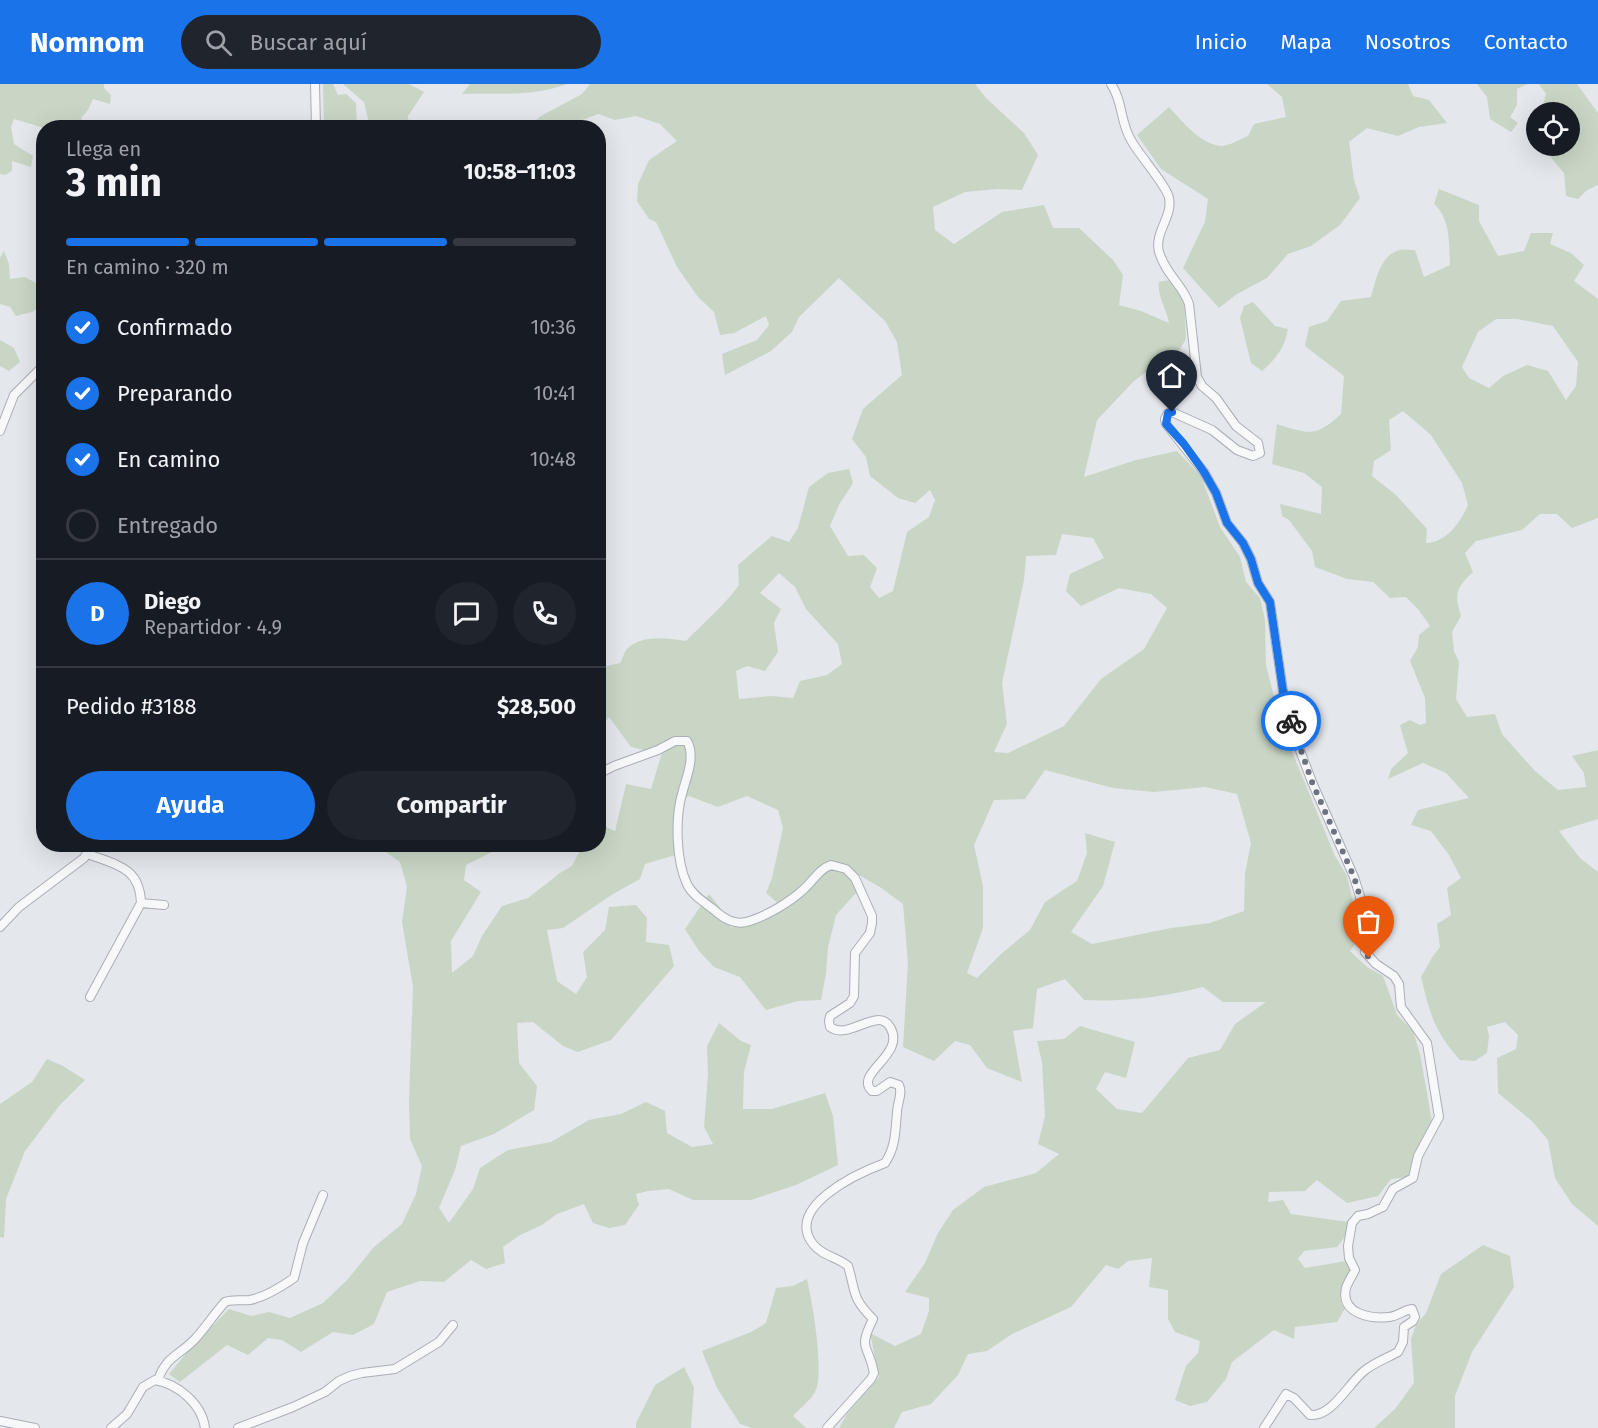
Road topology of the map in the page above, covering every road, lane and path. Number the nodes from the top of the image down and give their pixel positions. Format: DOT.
graph roads {
  1 [pos="315,84"];
  2 [pos="1111,84"];
  3 [pos="316,120"];
  4 [pos="36,373"];
  5 [pos="0,431"];
  6 [pos="606,771"];
  7 [pos="88,854"];
  8 [pos="141,903"];
  9 [pos="164,905"];
  10 [pos="0,927"];
  11 [pos="90,998"];
  12 [pos="323,1196"];
  13 [pos="453,1325"];
  14 [pos="158,1380"];
  15 [pos="0,1421"];
  16 [pos="35,1428"];
  17 [pos="111,1428"];
  18 [pos="205,1428"];
  19 [pos="238,1428"];
  20 [pos="827,1428"];
  21 [pos="1264,1428"];
  1 -- 3 [label="street"];
  2 -- 21 [label="street"];
  4 -- 5 [label="street"];
  6 -- 20 [label="street"];
  7 -- 8 [label="street"];
  7 -- 10 [label="street"];
  8 -- 9 [label="street"];
  8 -- 11 [label="street"];
  12 -- 14 [label="street"];
  13 -- 19 [label="street"];
  14 -- 17 [label="street"];
  14 -- 18 [label="street"];
  15 -- 16 [label="street"];
}
